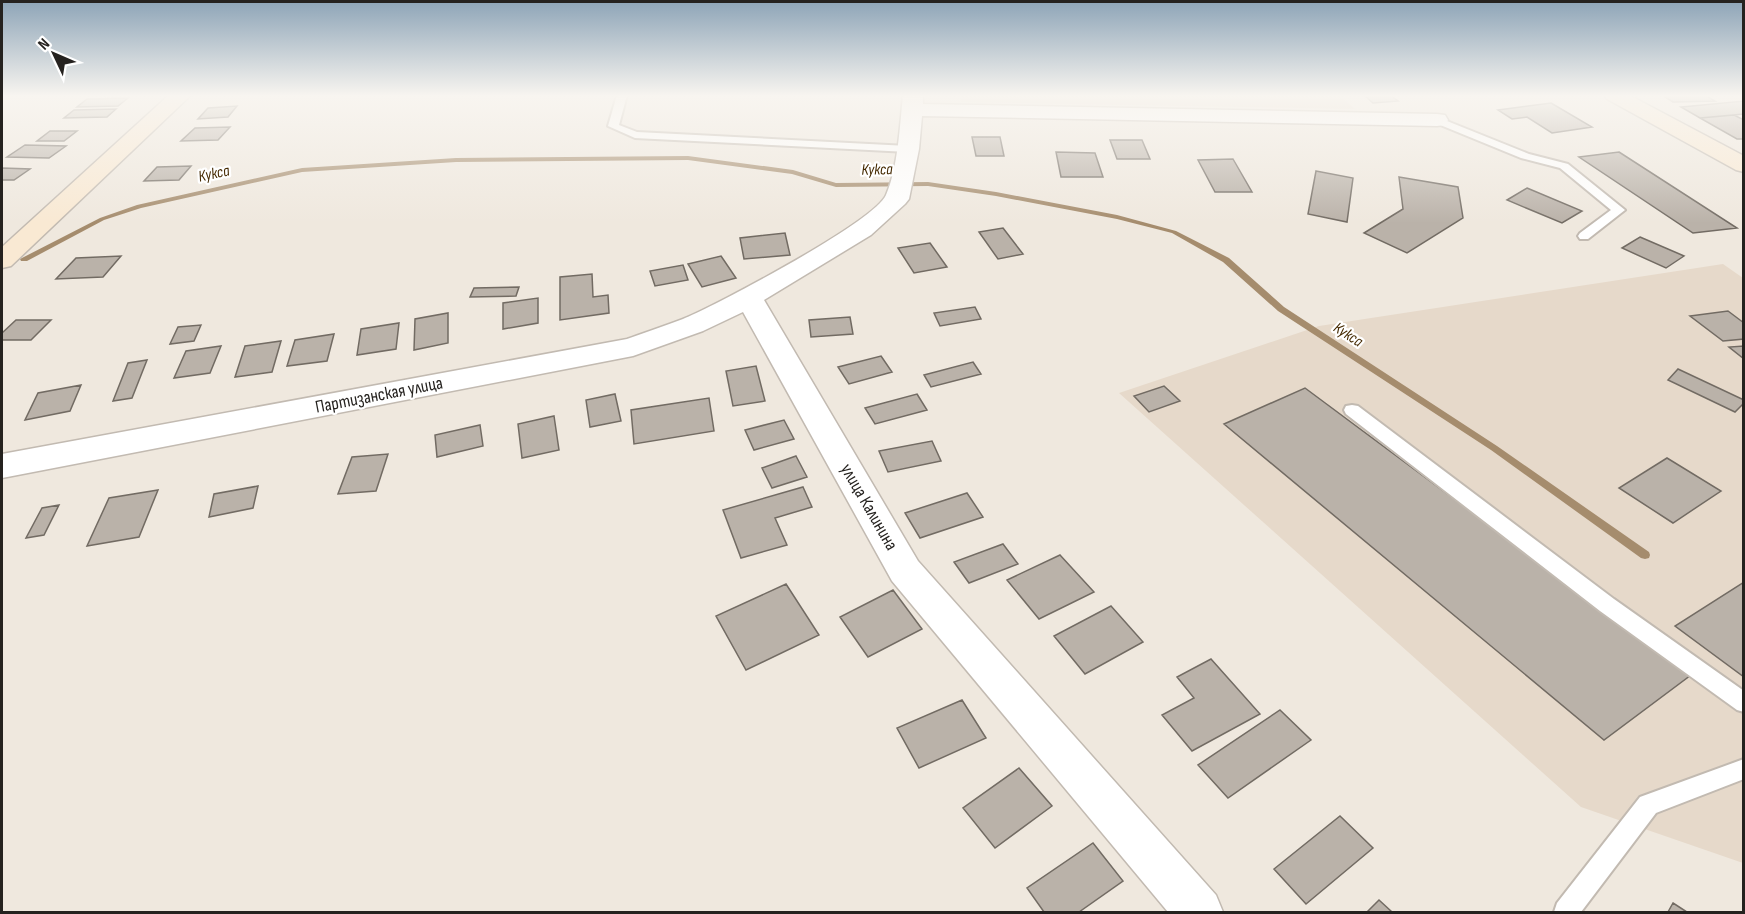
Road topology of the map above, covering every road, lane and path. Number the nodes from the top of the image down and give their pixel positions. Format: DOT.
graph roads {
  1 [pos="135,138"];
  2 [pos="686,138"];
  3 [pos="909,138"];
  4 [pos="1480,138"];
  5 [pos="1693,138"];
  6 [pos="908,149"];
  7 [pos="1743,165"];
  8 [pos="1584,236"];
  9 [pos="2,261"];
  10 [pos="749,298"];
  11 [pos="1352,410"];
  12 [pos="2,466"];
  13 [pos="1743,704"];
  14 [pos="1743,769"];
  15 [pos="1199,912"];
  16 [pos="1566,912"];
  1 -- 9 [label="street"];
  2 -- 6 [label="lane"];
  3 -- 6 [label="street"];
  4 -- 8 [label="lane"];
  5 -- 7 [label="street"];
  6 -- 10 [label="street"];
  10 -- 12 [label="street, Партизанская улица"];
  10 -- 15 [label="street, улица Калинина"];
  11 -- 13 [label="lane"];
  14 -- 16 [label="lane"];
}
